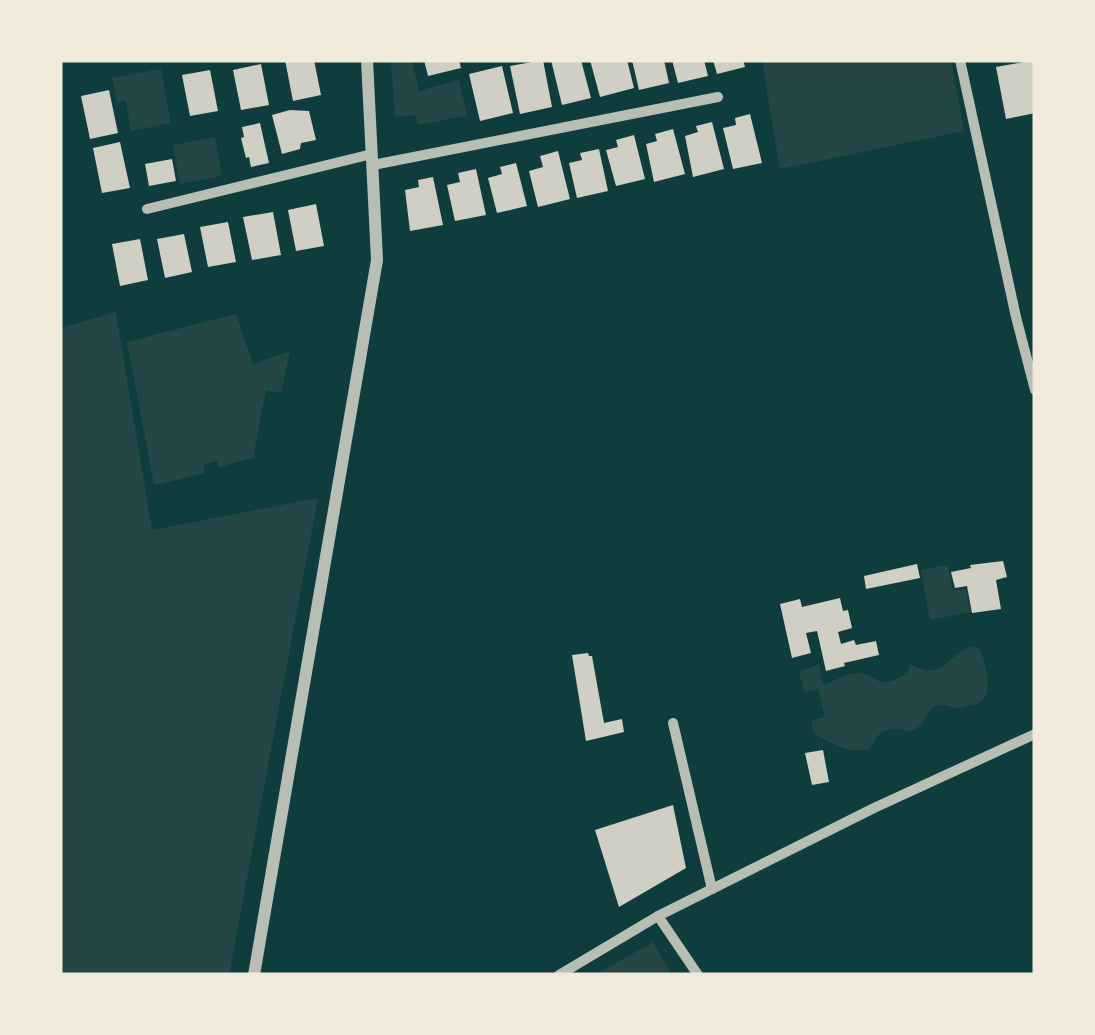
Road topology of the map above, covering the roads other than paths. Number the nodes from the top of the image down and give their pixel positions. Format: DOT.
graph roads {
  1 [pos="367,60"];
  2 [pos="960,60"];
  3 [pos="718,97"];
  4 [pos="372,159"];
  5 [pos="147,209"];
  6 [pos="1035,390"];
  7 [pos="673,724"];
  8 [pos="1035,734"];
  9 [pos="712,889"];
  10 [pos="658,916"];
  11 [pos="254,975"];
  12 [pos="559,975"];
  13 [pos="698,975"];
  1 -- 4 [label="street"];
  2 -- 6 [label="street"];
  3 -- 4 [label="street"];
  4 -- 5 [label="street"];
  4 -- 11 [label="street"];
  7 -- 9 [label="street"];
  8 -- 9 [label="street"];
  9 -- 10 [label="street"];
  10 -- 12 [label="street"];
  10 -- 13 [label="street"];
}
